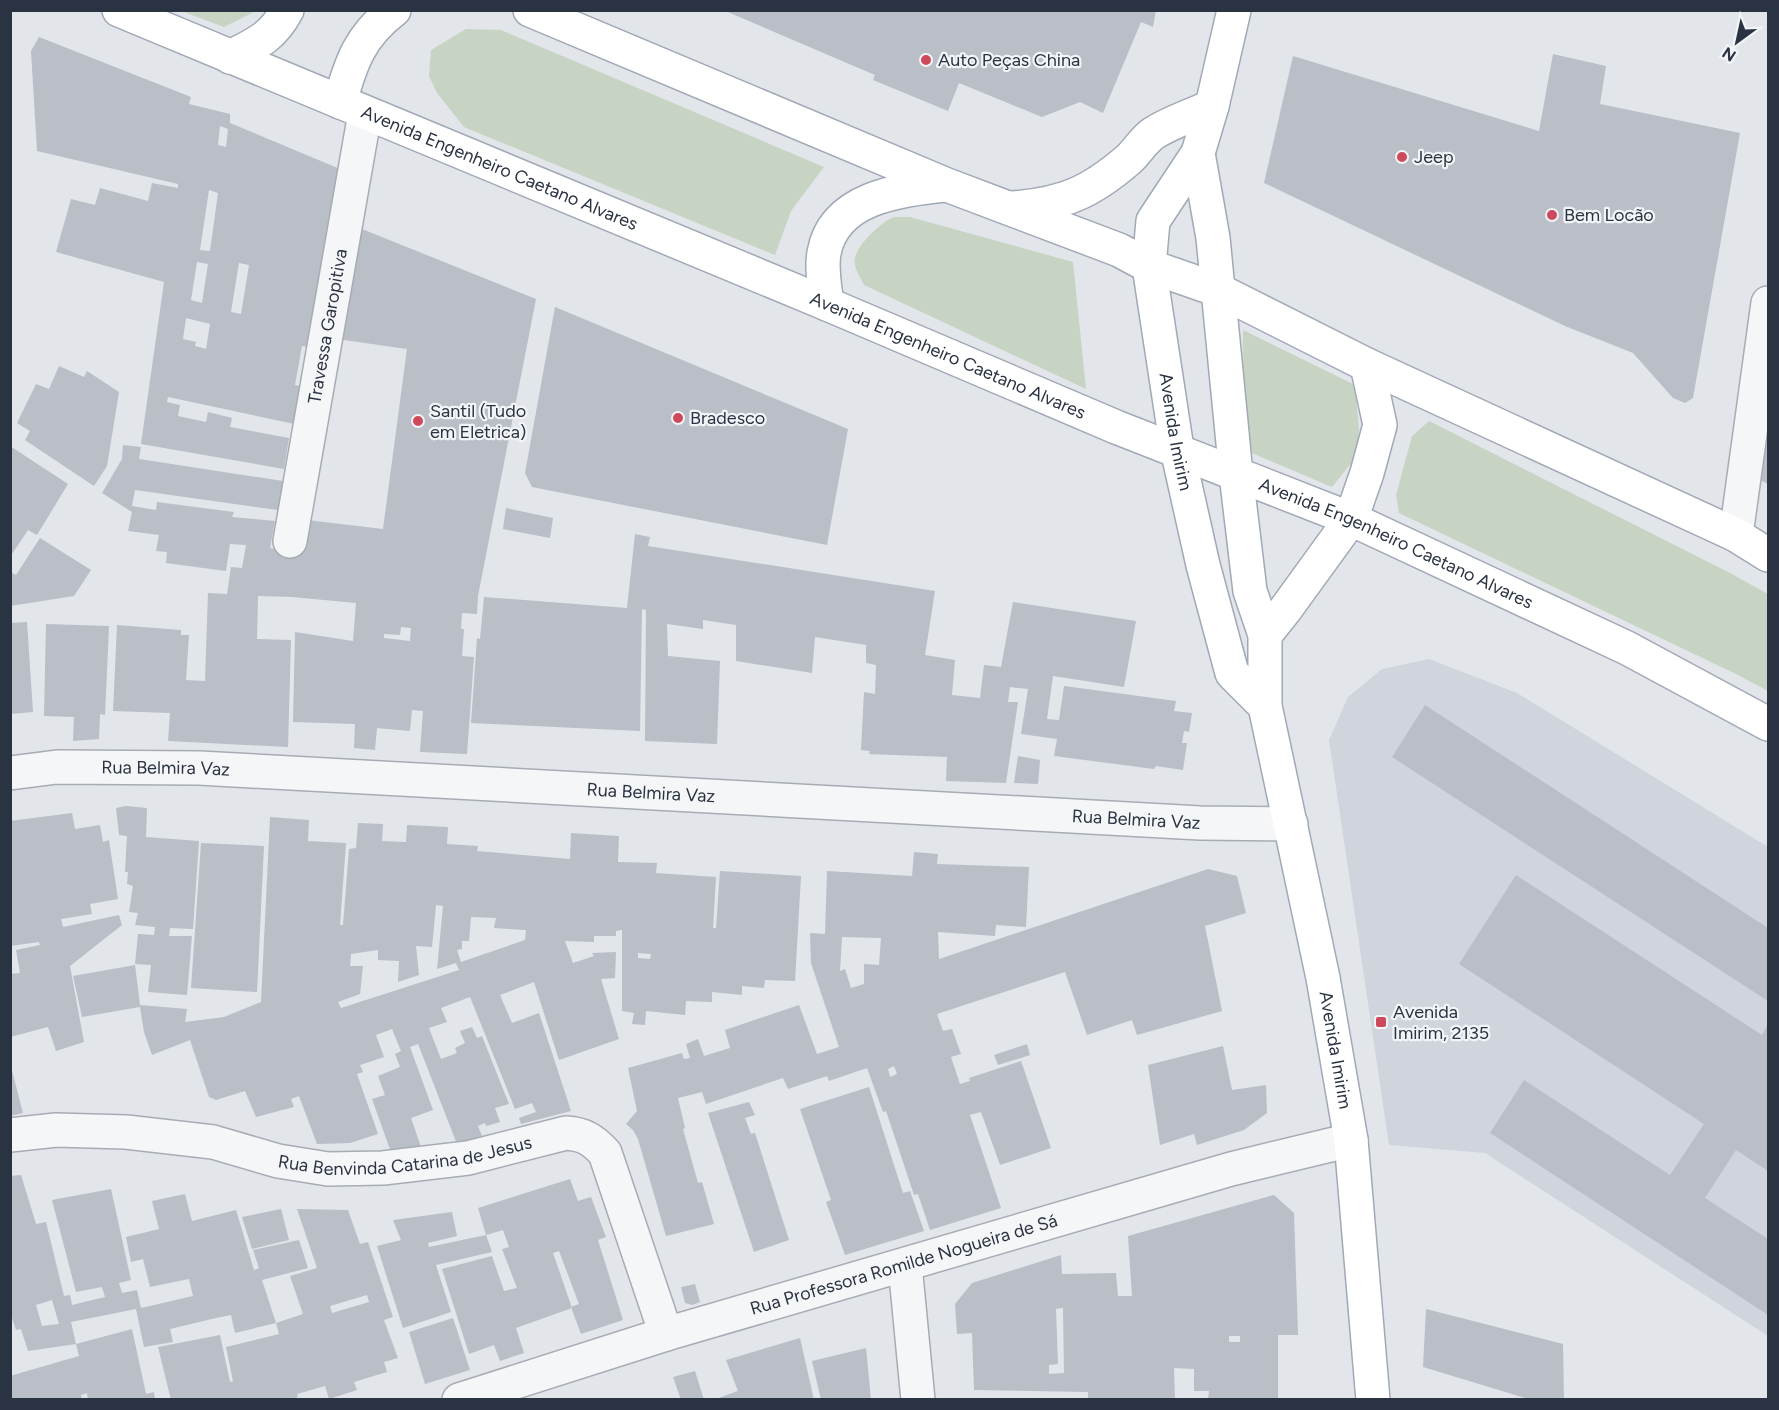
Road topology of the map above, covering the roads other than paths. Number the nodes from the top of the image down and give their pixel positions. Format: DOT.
graph roads {
  1 [pos="118,10"];
  2 [pos="287,10"];
  3 [pos="394,10"];
  4 [pos="530,10"];
  5 [pos="1234,10"];
  6 [pos="230,57"];
  7 [pos="1212,106"];
  8 [pos="352,107"];
  9 [pos="1198,153"];
  10 [pos="947,185"];
  11 [pos="1011,208"];
  12 [pos="1149,266"];
  13 [pos="1218,290"];
  14 [pos="1768,303"];
  15 [pos="827,304"];
  16 [pos="1367,365"];
  17 [pos="1177,449"];
  18 [pos="1236,474"];
  19 [pos="1351,519"];
  20 [pos="1736,535"];
  21 [pos="290,541"];
  22 [pos="1768,555"];
  23 [pos="1265,635"];
  24 [pos="1265,706"];
  25 [pos="1768,724"];
  26 [pos="10,773"];
  27 [pos="1291,824"];
  28 [pos="10,1135"];
  29 [pos="1351,1140"];
  30 [pos="905,1265"];
  31 [pos="666,1334"];
  32 [pos="459,1400"];
  33 [pos="918,1400"];
  34 [pos="1373,1400"];
  1 -- 6 [label="main road, Avenida Engenheiro Caetano Alvares"];
  2 -- 6 [label="main road"];
  3 -- 8 [label="main road"];
  4 -- 10 [label="main road"];
  5 -- 7 [label="main road, Avenida Imirim"];
  6 -- 8 [label="main road, Avenida Engenheiro Caetano Alvares"];
  7 -- 9 [label="main road, Avenida Imirim"];
  7 -- 11 [label="main road"];
  8 -- 15 [label="main road, Avenida Engenheiro Caetano Alvares"];
  8 -- 21 [label="street, Travessa Garopitiva"];
  9 -- 12 [label="main road, Avenida Imirim"];
  9 -- 13 [label="main road, Avenida Imirim"];
  10 -- 11 [label="main road"];
  10 -- 15 [label="main road"];
  11 -- 12 [label="main road"];
  12 -- 13 [label="main road"];
  12 -- 17 [label="main road, Avenida Imirim"];
  13 -- 16 [label="main road"];
  13 -- 18 [label="main road, Avenida Imirim"];
  14 -- 20 [label="street"];
  15 -- 17 [label="main road, Avenida Engenheiro Caetano Alvares"];
  16 -- 19 [label="main road"];
  16 -- 20 [label="main road"];
  17 -- 18 [label="main road, Avenida Engenheiro Caetano Alvares"];
  17 -- 24 [label="main road, Avenida Imirim"];
  18 -- 19 [label="main road, Avenida Engenheiro Caetano Alvares"];
  18 -- 23 [label="main road, Avenida Imirim"];
  19 -- 23 [label="main road"];
  19 -- 25 [label="main road, Avenida Engenheiro Caetano Alvares"];
  20 -- 22 [label="main road"];
  23 -- 24 [label="main road, Avenida Imirim"];
  24 -- 27 [label="main road, Avenida Imirim"];
  26 -- 27 [label="street, Rua Belmira Vaz"];
  27 -- 29 [label="main road, Avenida Imirim"];
  28 -- 31 [label="street, Rua Benvinda Catarina de Jesus"];
  29 -- 30 [label="street, Rua Professora Romilde Nogueira de Sá"];
  29 -- 34 [label="main road, Avenida Imirim"];
  30 -- 31 [label="street, Rua Professora Romilde Nogueira de Sá"];
  30 -- 33 [label="street"];
  31 -- 32 [label="street, Rua Professora Romilde Nogueira de Sá"];
}
